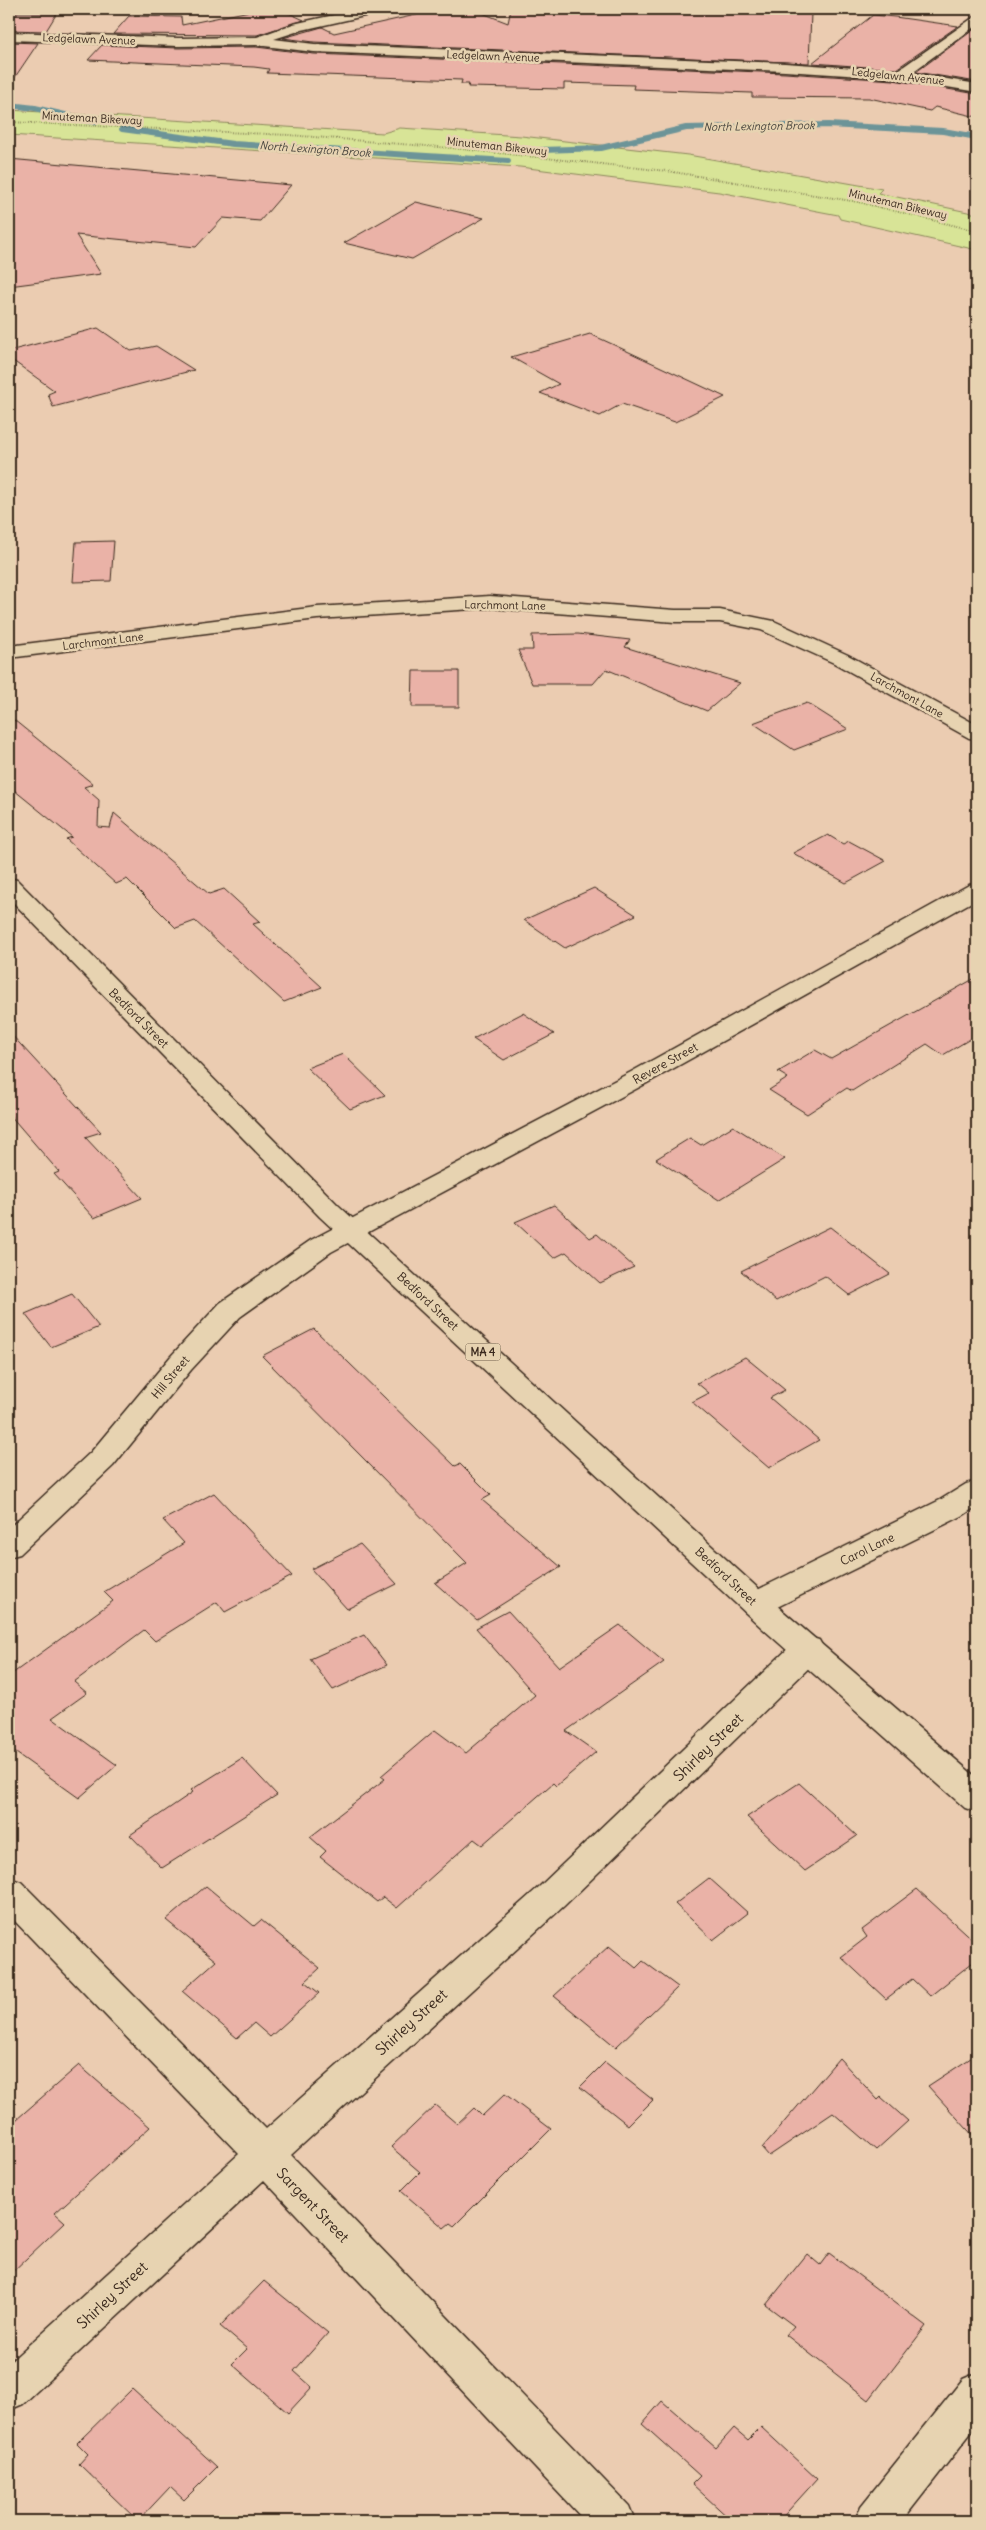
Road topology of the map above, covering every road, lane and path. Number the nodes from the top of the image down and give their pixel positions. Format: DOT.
graph roads {
  1 [pos="377,9"];
  2 [pos="977,19"];
  3 [pos="9,36"];
  4 [pos="256,41"];
  5 [pos="900,75"];
  6 [pos="977,88"];
  7 [pos="9,122"];
  8 [pos="977,231"];
  9 [pos="9,652"];
  10 [pos="977,733"];
  11 [pos="9,885"];
  12 [pos="977,890"];
  13 [pos="350,1230"];
  14 [pos="977,1492"];
  15 [pos="9,1546"];
  16 [pos="756,1604"];
  17 [pos="808,1649"];
  18 [pos="977,1798"];
  19 [pos="9,1892"];
  20 [pos="266,2155"];
  21 [pos="9,2390"];
  22 [pos="977,2393"];
  23 [pos="614,2521"];
  24 [pos="876,2521"];
  1 -- 4 [label="street"];
  2 -- 5 [label="street"];
  3 -- 4 [label="street, Ledgelawn Avenue"];
  4 -- 5 [label="street, Ledgelawn Avenue"];
  5 -- 6 [label="street, Ledgelawn Avenue"];
  7 -- 8 [label="path, Minuteman Bikeway"];
  9 -- 10 [label="street, Larchmont Lane"];
  11 -- 13 [label="street, Bedford Street / MA 4"];
  12 -- 13 [label="street, Revere Street"];
  13 -- 15 [label="street, Hill Street"];
  13 -- 16 [label="street, Bedford Street / MA 4"];
  14 -- 16 [label="street, Carol Lane"];
  16 -- 17 [label="street, Bedford Street / MA 4"];
  17 -- 18 [label="street, Bedford Street / MA 4"];
  17 -- 20 [label="street, Shirley Street"];
  19 -- 20 [label="street, Sargent Street"];
  20 -- 21 [label="street, Shirley Street"];
  20 -- 23 [label="street, Sargent Street"];
  22 -- 24 [label="street"];
}
